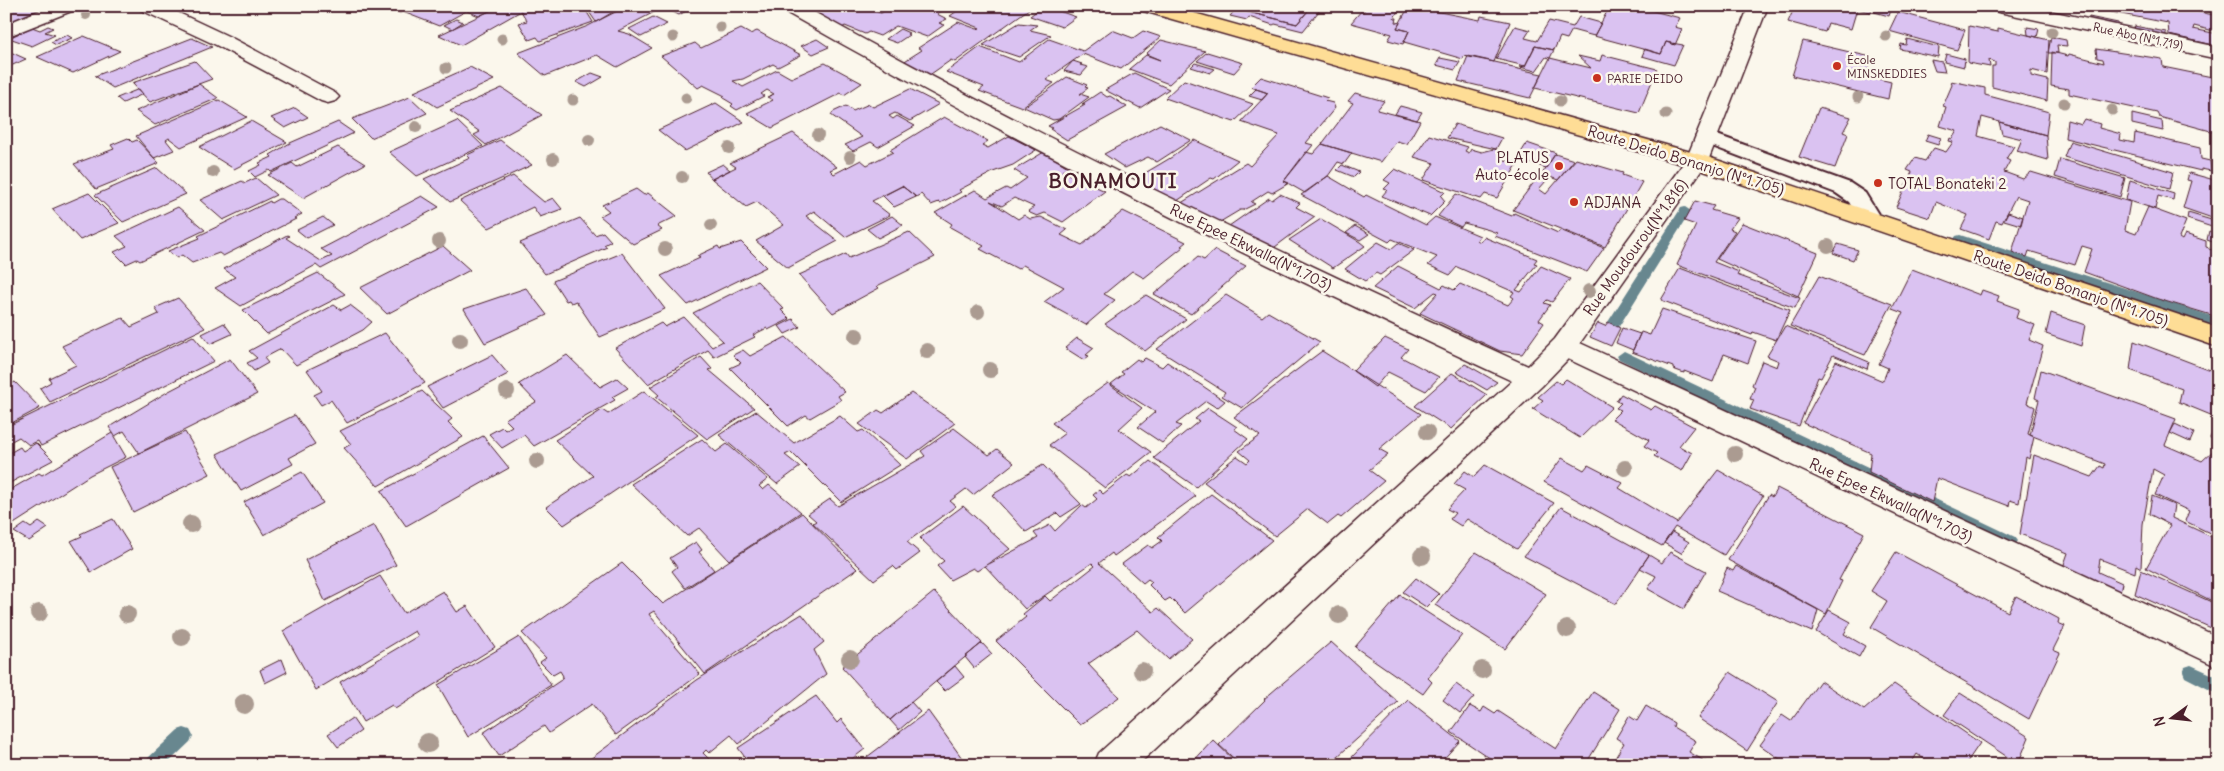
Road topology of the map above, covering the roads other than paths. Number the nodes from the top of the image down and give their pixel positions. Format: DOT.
graph roads {
  1 [pos="67,6"];
  2 [pos="148,6"];
  3 [pos="789,6"];
  4 [pos="1147,6"];
  5 [pos="1759,6"];
  6 [pos="1999,6"];
  7 [pos="6,31"];
  8 [pos="2218,53"];
  9 [pos="328,97"];
  10 [pos="1706,137"];
  11 [pos="1697,161"];
  12 [pos="1870,219"];
  13 [pos="2218,338"];
  14 [pos="1564,346"];
  15 [pos="1532,379"];
  16 [pos="2218,653"];
  17 [pos="1112,765"];
  1 -- 7 [label="street"];
  2 -- 9 [label="street"];
  3 -- 15 [label="street, Rue Epee Ekwalla(N°1.703)"];
  4 -- 11 [label="main road, Route Deido Bonanjo (N°1.705)"];
  5 -- 10 [label="street, Rue Moudourou(N°1.816)"];
  6 -- 8 [label="street, Rue Abo (N°1.719)"];
  10 -- 11 [label="street, Rue Moudourou(N°1.816)"];
  10 -- 12 [label="lane"];
  11 -- 12 [label="main road, Route Deido Bonanjo (N°1.705)"];
  11 -- 14 [label="street, Rue Moudourou(N°1.816)"];
  12 -- 13 [label="main road, Route Deido Bonanjo (N°1.705)"];
  14 -- 15 [label="street, Rue Moudourou(N°1.816)"];
  14 -- 16 [label="street, Rue Epee Ekwalla(N°1.703)"];
  15 -- 17 [label="street, Rue Moudourou(N°1.816)"];
}
